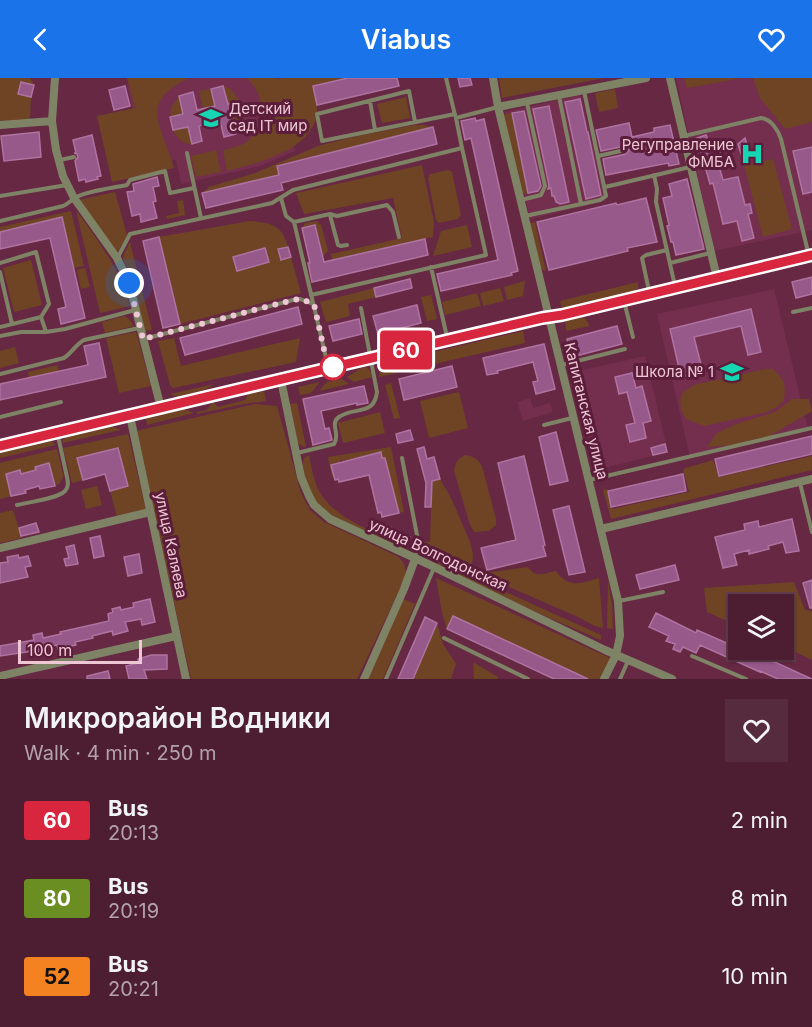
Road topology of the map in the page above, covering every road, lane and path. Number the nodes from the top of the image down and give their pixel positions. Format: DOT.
graph roads {
  1 [pos="55,78"];
  2 [pos="446,78"];
  3 [pos="493,78"];
  4 [pos="646,78"];
  5 [pos="670,78"];
  6 [pos="584,90"];
  7 [pos="559,95"];
  8 [pos="369,101"];
  9 [pos="527,102"];
  10 [pos="498,107"];
  11 [pos="455,116"];
  12 [pos="52,121"];
  13 [pos="416,122"];
  14 [pos="0,125"];
  15 [pos="375,130"];
  16 [pos="684,136"];
  17 [pos="462,148"];
  18 [pos="625,150"];
  19 [pos="187,153"];
  20 [pos="598,156"];
  21 [pos="74,157"];
  22 [pos="59,160"];
  23 [pos="691,167"];
  24 [pos="654,176"];
  25 [pos="68,184"];
  26 [pos="605,187"];
  27 [pos="194,188"];
  28 [pos="0,196"];
  29 [pos="74,198"];
  30 [pos="281,198"];
  31 [pos="521,201"];
  32 [pos="581,204"];
  33 [pos="330,214"];
  34 [pos="525,216"];
  35 [pos="201,218"];
  36 [pos="0,221"];
  37 [pos="294,222"];
  38 [pos="399,237"];
  39 [pos="347,245"];
  40 [pos="667,250"];
  41 [pos="710,253"];
  42 [pos="810,256"];
  43 [pos="117,258"];
  44 [pos="0,263"];
  45 [pos="670,263"];
  46 [pos="431,267"];
  47 [pos="0,272"];
  48 [pos="717,278"];
  49 [pos="676,288"];
  50 [pos="650,294"];
  51 [pos="311,295"];
  52 [pos="624,300"];
  53 [pos="314,304"];
  54 [pos="361,308"];
  55 [pos="812,308"];
  56 [pos="135,310"];
  57 [pos="793,312"];
  58 [pos="41,317"];
  59 [pos="549,317"];
  60 [pos="12,324"];
  61 [pos="0,327"];
  62 [pos="140,328"];
  63 [pos="46,332"];
  64 [pos="0,336"];
  65 [pos="633,337"];
  66 [pos="143,339"];
  67 [pos="448,340"];
  68 [pos="625,349"];
  69 [pos="371,357"];
  70 [pos="561,365"];
  71 [pos="328,368"];
  72 [pos="0,374"];
  73 [pos="281,380"];
  74 [pos="61,402"];
  75 [pos="161,408"];
  76 [pos="130,416"];
  77 [pos="0,417"];
  78 [pos="573,417"];
  79 [pos="544,425"];
  80 [pos="812,428"];
  81 [pos="57,432"];
  82 [pos="0,446"];
  83 [pos="296,453"];
  84 [pos="402,458"];
  85 [pos="812,479"];
  86 [pos="589,480"];
  87 [pos="800,482"];
  88 [pos="17,505"];
  89 [pos="150,512"];
  90 [pos="601,529"];
  91 [pos="812,532"];
  92 [pos="0,548"];
  93 [pos="414,559"];
  94 [pos="434,567"];
  95 [pos="663,592"];
  96 [pos="618,601"];
  97 [pos="176,636"];
  98 [pos="444,638"];
  99 [pos="616,655"];
  100 [pos="692,656"];
  101 [pos="628,661"];
  102 [pos="0,676"];
  103 [pos="186,679"];
  104 [pos="364,679"];
  105 [pos="386,679"];
  106 [pos="528,679"];
  107 [pos="604,679"];
  108 [pos="620,679"];
  109 [pos="672,679"];
  110 [pos="746,679"];
  1 -- 12 [label="street"];
  2 -- 11 [label="lane"];
  3 -- 10 [label="street, Капитанская улица"];
  4 -- 6 [label="street"];
  5 -- 16 [label="street"];
  6 -- 7 [label="street"];
  6 -- 20 [label="lane"];
  7 -- 9 [label="street"];
  7 -- 32 [label="lane"];
  8 -- 13 [label="lane"];
  8 -- 15 [label="lane"];
  8 -- 15 [label="lane"];
  9 -- 10 [label="street"];
  9 -- 31 [label="lane"];
  10 -- 11 [label="lane"];
  10 -- 31 [label="street, Капитанская улица"];
  11 -- 13 [label="lane"];
  11 -- 17 [label="lane"];
  12 -- 14 [label="street"];
  12 -- 22 [label="street"];
  13 -- 15 [label="lane"];
  16 -- 23 [label="street"];
  16 -- 42 [label="lane"];
  17 -- 30 [label="lane"];
  17 -- 46 [label="lane"];
  18 -- 20 [label="lane"];
  19 -- 27 [label="lane"];
  20 -- 26 [label="lane"];
  21 -- 22 [label="lane"];
  22 -- 25 [label="street"];
  23 -- 24 [label="lane"];
  23 -- 41 [label="street"];
  24 -- 26 [label="lane"];
  24 -- 40 [label="lane"];
  25 -- 28 [label="lane"];
  25 -- 29 [label="street"];
  26 -- 32 [label="lane"];
  27 -- 29 [label="lane"];
  27 -- 35 [label="lane"];
  29 -- 36 [label="lane"];
  29 -- 43 [label="street"];
  30 -- 35 [label="lane"];
  30 -- 37 [label="lane"];
  31 -- 34 [label="street, Капитанская улица"];
  32 -- 34 [label="lane"];
  33 -- 37 [label="lane"];
  33 -- 38 [label="lane"];
  33 -- 39 [label="lane"];
  34 -- 59 [label="street, Капитанская улица"];
  35 -- 43 [label="lane"];
  37 -- 51 [label="lane"];
  40 -- 45 [label="lane"];
  40 -- 50 [label="lane"];
  41 -- 45 [label="lane"];
  41 -- 48 [label="street"];
  42 -- 48 [label="main road"];
  43 -- 56 [label="street"];
  44 -- 58 [label="lane"];
  45 -- 49 [label="lane"];
  46 -- 51 [label="lane"];
  46 -- 67 [label="lane"];
  47 -- 60 [label="lane"];
  48 -- 49 [label="main road"];
  49 -- 50 [label="main road"];
  50 -- 52 [label="main road"];
  51 -- 53 [label="lane"];
  52 -- 59 [label="main road"];
  52 -- 65 [label="lane"];
  53 -- 66 [label="lane"];
  53 -- 71 [label="lane"];
  54 -- 69 [label="lane"];
  55 -- 57 [label="lane"];
  56 -- 62 [label="street"];
  56 -- 63 [label="lane"];
  58 -- 60 [label="lane"];
  58 -- 63 [label="lane"];
  59 -- 67 [label="main road"];
  59 -- 70 [label="street, Капитанская улица"];
  60 -- 61 [label="lane"];
  62 -- 66 [label="street"];
  62 -- 72 [label="lane"];
  63 -- 64 [label="lane"];
  66 -- 75 [label="street"];
  67 -- 69 [label="main road"];
  68 -- 70 [label="lane"];
  69 -- 71 [label="main road"];
  69 -- 83 [label="lane"];
  70 -- 78 [label="street, Капитанская улица"];
  71 -- 73 [label="main road"];
  73 -- 75 [label="main road"];
  73 -- 83 [label="street, улица Волгодонская"];
  74 -- 77 [label="lane"];
  75 -- 76 [label="main road"];
  76 -- 81 [label="main road"];
  76 -- 89 [label="street, улица Каляева"];
  78 -- 79 [label="lane"];
  78 -- 86 [label="street, Капитанская улица"];
  80 -- 86 [label="lane"];
  81 -- 82 [label="main road"];
  81 -- 88 [label="lane"];
  83 -- 93 [label="street, улица Волгодонская"];
  84 -- 93 [label="lane"];
  85 -- 87 [label="street"];
  86 -- 90 [label="street, Капитанская улица"];
  87 -- 90 [label="street"];
  87 -- 91 [label="lane"];
  89 -- 92 [label="street"];
  89 -- 97 [label="street, улица Каляева"];
  90 -- 96 [label="street, Капитанская улица"];
  93 -- 94 [label="street, улица Волгодонская"];
  93 -- 104 [label="street"];
  94 -- 99 [label="street, улица Волгодонская"];
  94 -- 105 [label="lane"];
  95 -- 96 [label="lane"];
  96 -- 99 [label="street, Капитанская улица"];
  97 -- 102 [label="street"];
  97 -- 103 [label="street, улица Каляева"];
  98 -- 106 [label="lane"];
  99 -- 101 [label="street, улица Волгодонская"];
  99 -- 107 [label="street, Капитанская улица"];
  100 -- 110 [label="lane"];
  101 -- 108 [label="lane"];
  101 -- 109 [label="street, улица Волгодонская"];
}
